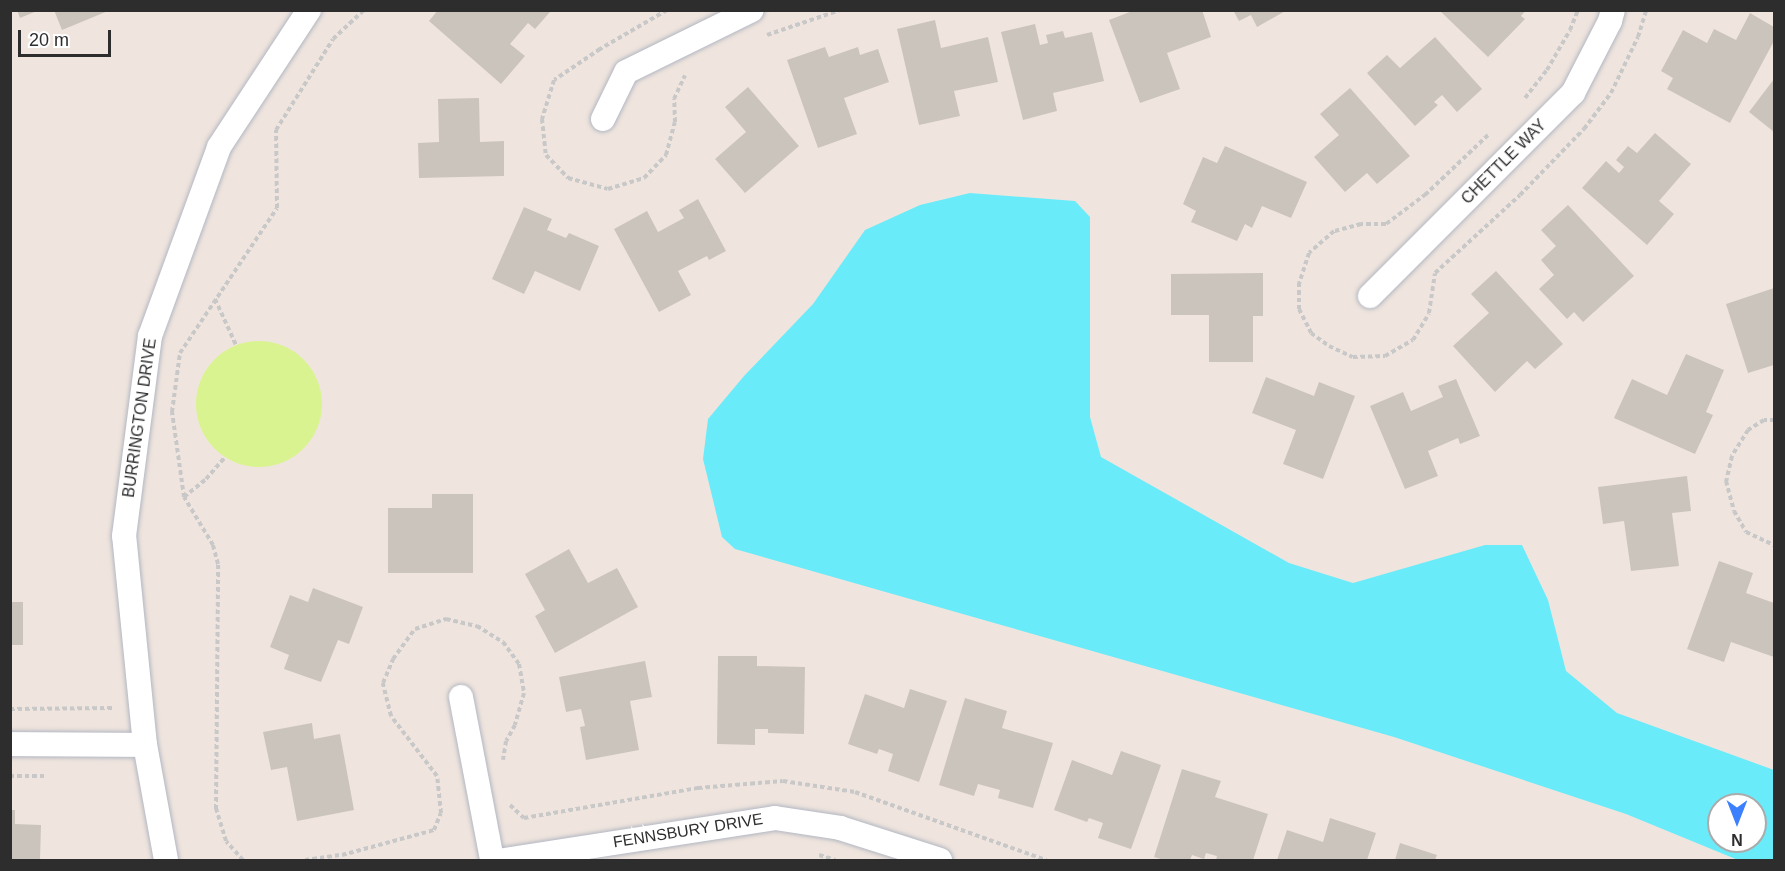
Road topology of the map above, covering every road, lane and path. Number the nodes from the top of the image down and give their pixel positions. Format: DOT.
graph roads {
  1 [pos="309,10"];
  2 [pos="364,10"];
  3 [pos="752,10"];
  4 [pos="1613,10"];
  5 [pos="603,119"];
  6 [pos="1370,296"];
  7 [pos="215,298"];
  8 [pos="236,345"];
  9 [pos="1774,420"];
  10 [pos="225,457"];
  11 [pos="184,497"];
  12 [pos="1774,545"];
  13 [pos="461,697"];
  14 [pos="141,708"];
  15 [pos="10,709"];
  16 [pos="10,744"];
  17 [pos="145,745"];
  18 [pos="502,768"];
  19 [pos="10,776"];
  20 [pos="45,776"];
  21 [pos="507,796"];
  22 [pos="817,855"];
  23 [pos="166,861"];
  24 [pos="243,861"];
  25 [pos="305,861"];
  26 [pos="492,861"];
  27 [pos="504,861"];
  28 [pos="835,861"];
  29 [pos="940,861"];
  30 [pos="1046,861"];
  1 -- 14 [label="street, BURRINGTON DRIVE"];
  2 -- 7 [label="path"];
  3 -- 5 [label="street"];
  4 -- 6 [label="street, CHETTLE WAY"];
  7 -- 8 [label="path"];
  7 -- 11 [label="path"];
  9 -- 12 [label="path"];
  10 -- 11 [label="path"];
  11 -- 24 [label="path"];
  13 -- 26 [label="street"];
  14 -- 15 [label="path"];
  14 -- 17 [label="street, BURRINGTON DRIVE"];
  16 -- 17 [label="street"];
  17 -- 23 [label="street, BURRINGTON DRIVE"];
  18 -- 25 [label="path"];
  19 -- 20 [label="path"];
  21 -- 30 [label="path"];
  22 -- 28 [label="path"];
  27 -- 29 [label="street, FENNSBURY DRIVE"];
}
